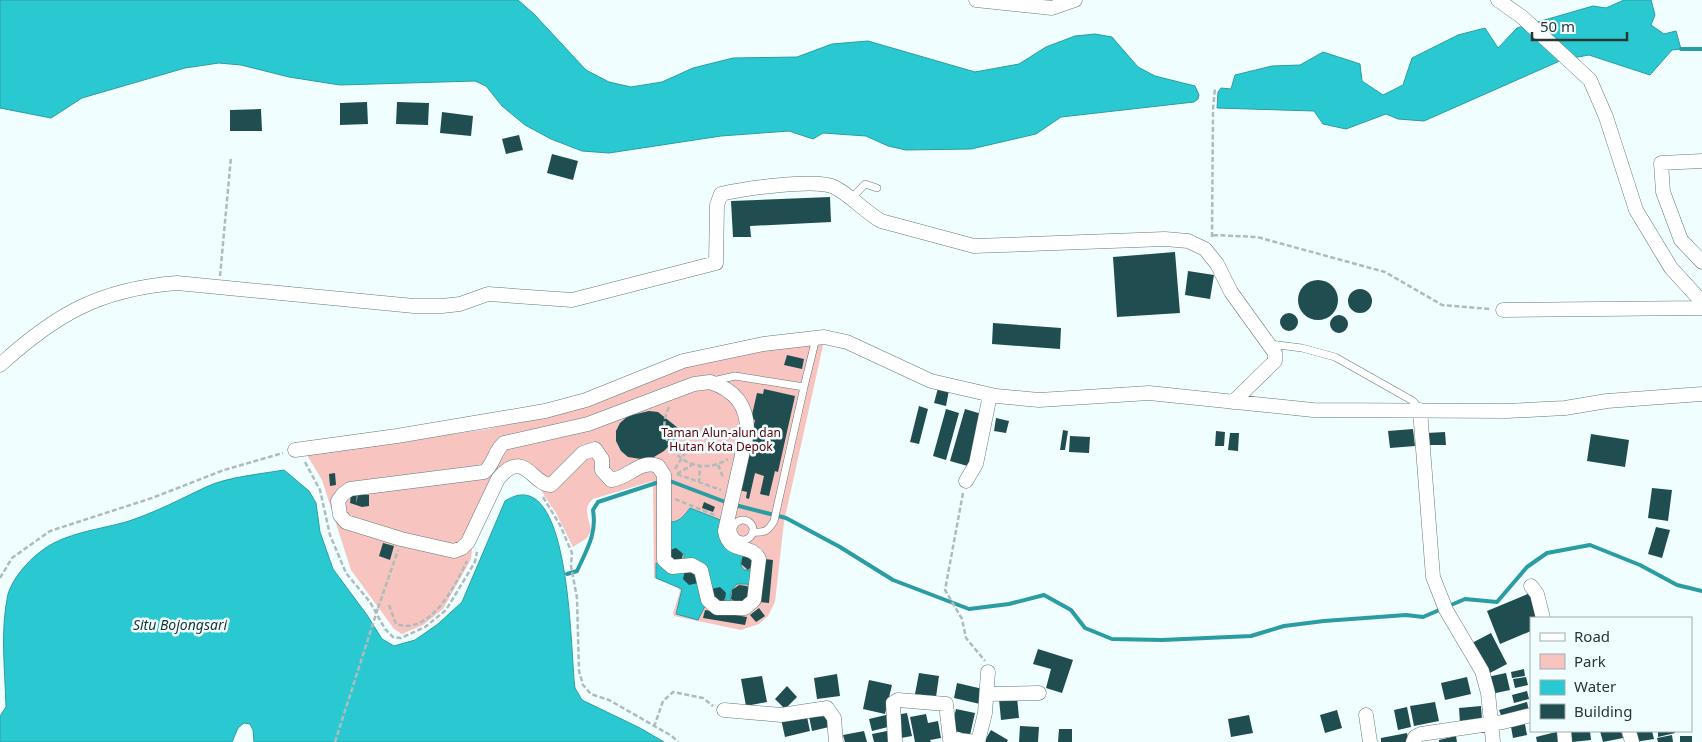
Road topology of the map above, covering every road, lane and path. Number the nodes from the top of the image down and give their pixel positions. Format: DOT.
graph roads {
  1 [pos="976,0"];
  2 [pos="1075,0"];
  3 [pos="1498,0"];
  4 [pos="1215,88"];
  5 [pos="231,157"];
  6 [pos="1702,161"];
  7 [pos="877,188"];
  8 [pos="850,200"];
  9 [pos="1702,262"];
  10 [pos="219,287"];
  11 [pos="1702,302"];
  12 [pos="1702,308"];
  13 [pos="1503,310"];
  14 [pos="816,338"];
  15 [pos="1270,344"];
  16 [pos="0,365"];
  17 [pos="710,382"];
  18 [pos="804,387"];
  19 [pos="682,389"];
  20 [pos="990,394"];
  21 [pos="1702,394"];
  22 [pos="1233,402"];
  23 [pos="1420,410"];
  24 [pos="743,448"];
  25 [pos="295,450"];
  26 [pos="685,453"];
  27 [pos="681,460"];
  28 [pos="692,466"];
  29 [pos="700,467"];
  30 [pos="670,474"];
  31 [pos="966,481"];
  32 [pos="699,483"];
  33 [pos="733,494"];
  34 [pos="664,496"];
  35 [pos="728,516"];
  36 [pos="753,532"];
  37 [pos="401,539"];
  38 [pos="462,548"];
  39 [pos="571,566"];
  40 [pos="0,578"];
  41 [pos="1530,586"];
  42 [pos="389,605"];
  43 [pos="1543,617"];
  44 [pos="988,672"];
  45 [pos="1039,693"];
  46 [pos="987,694"];
  47 [pos="724,710"];
  48 [pos="1366,715"];
  49 [pos="1530,715"];
  50 [pos="1492,724"];
  51 [pos="654,726"];
  52 [pos="335,742"];
  53 [pos="678,742"];
  54 [pos="836,742"];
  55 [pos="895,742"];
  56 [pos="977,742"];
  57 [pos="1370,742"];
  58 [pos="1414,742"];
  59 [pos="1493,742"];
  1 -- 2 [label="street"];
  3 -- 11 [label="street"];
  4 -- 13 [label="path"];
  5 -- 10 [label="path"];
  6 -- 9 [label="street"];
  7 -- 8 [label="lane"];
  8 -- 10 [label="street"];
  8 -- 15 [label="street"];
  10 -- 16 [label="street"];
  12 -- 13 [label="street"];
  14 -- 18 [label="lane"];
  14 -- 20 [label="street"];
  14 -- 25 [label="street"];
  15 -- 22 [label="street"];
  15 -- 23 [label="lane"];
  17 -- 18 [label="lane"];
  17 -- 19 [label="street"];
  17 -- 24 [label="street"];
  18 -- 36 [label="lane"];
  19 -- 27 [label="path"];
  19 -- 37 [label="street"];
  20 -- 22 [label="street"];
  20 -- 31 [label="street"];
  21 -- 23 [label="street"];
  22 -- 23 [label="street"];
  23 -- 50 [label="street"];
  24 -- 29 [label="path"];
  24 -- 33 [label="street"];
  25 -- 40 [label="path"];
  26 -- 27 [label="path"];
  27 -- 28 [label="path"];
  27 -- 30 [label="path"];
  28 -- 29 [label="path"];
  28 -- 30 [label="path"];
  29 -- 32 [label="path"];
  30 -- 32 [label="path"];
  30 -- 34 [label="street"];
  30 -- 38 [label="street"];
  31 -- 44 [label="path"];
  32 -- 33 [label="path"];
  33 -- 35 [label="street"];
  34 -- 35 [label="path"];
  34 -- 35 [label="street"];
  37 -- 38 [label="street"];
  37 -- 52 [label="path, bridge"];
  38 -- 42 [label="path"];
  39 -- 51 [label="path"];
  41 -- 43 [label="street"];
  44 -- 46 [label="street"];
  45 -- 46 [label="street"];
  46 -- 56 [label="street"];
  47 -- 51 [label="path"];
  47 -- 54 [label="street"];
  48 -- 57 [label="street"];
  49 -- 50 [label="street"];
  50 -- 58 [label="street"];
  50 -- 59 [label="street"];
  51 -- 53 [label="path"];
  55 -- 56 [label="street"];
}
